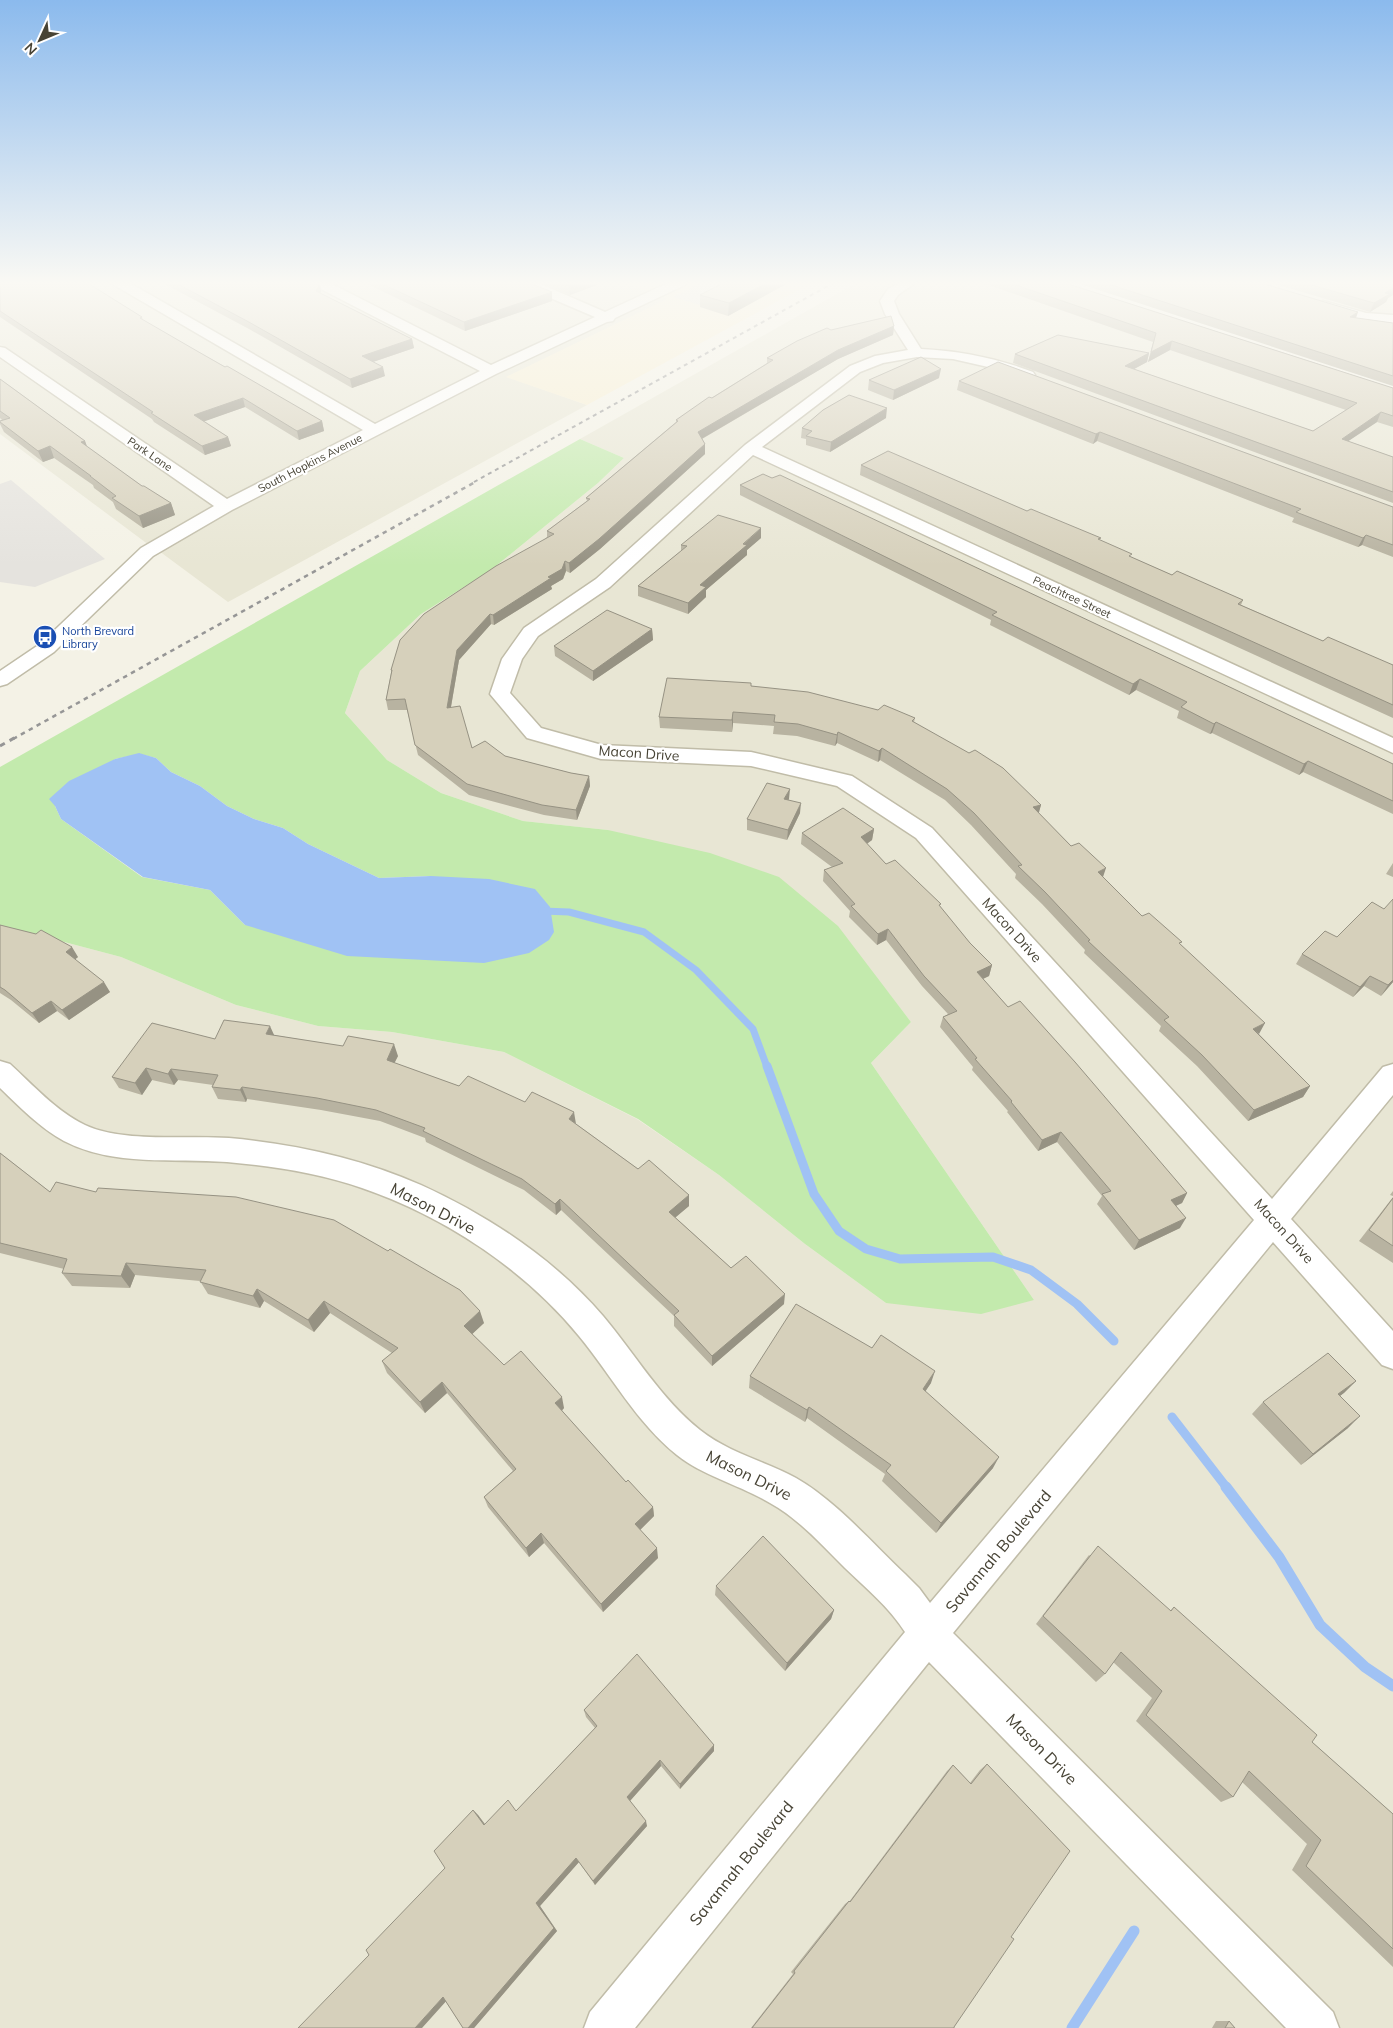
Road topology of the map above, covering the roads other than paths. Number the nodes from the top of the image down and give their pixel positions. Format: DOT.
graph roads {
  1 [pos="37,377"];
  2 [pos="282,377"];
  3 [pos="480,377"];
  4 [pos="845,377"];
  5 [pos="1032,377"];
  6 [pos="1047,382"];
  7 [pos="374,430"];
  8 [pos="751,448"];
  9 [pos="226,506"];
  10 [pos="0,680"];
  11 [pos="1393,746"];
  12 [pos="0,1072"];
  13 [pos="1393,1075"];
  14 [pos="1274,1220"];
  15 [pos="1393,1354"];
  16 [pos="928,1634"];
  17 [pos="606,2028"];
  18 [pos="1317,2028"];
  1 -- 9 [label="street, Park Lane"];
  2 -- 7 [label="street"];
  3 -- 7 [label="street, South Hopkins Avenue"];
  4 -- 8 [label="street, Macon Drive"];
  5 -- 6 [label="street, Macon Drive"];
  7 -- 9 [label="street, South Hopkins Avenue"];
  8 -- 11 [label="street, Peachtree Street"];
  8 -- 14 [label="street, Macon Drive"];
  9 -- 10 [label="street, South Hopkins Avenue"];
  12 -- 16 [label="street, Mason Drive"];
  13 -- 14 [label="street, Savannah Boulevard"];
  14 -- 15 [label="street, Macon Drive"];
  14 -- 16 [label="street, Savannah Boulevard"];
  16 -- 17 [label="street, Savannah Boulevard"];
  16 -- 18 [label="street, Mason Drive"];
}
